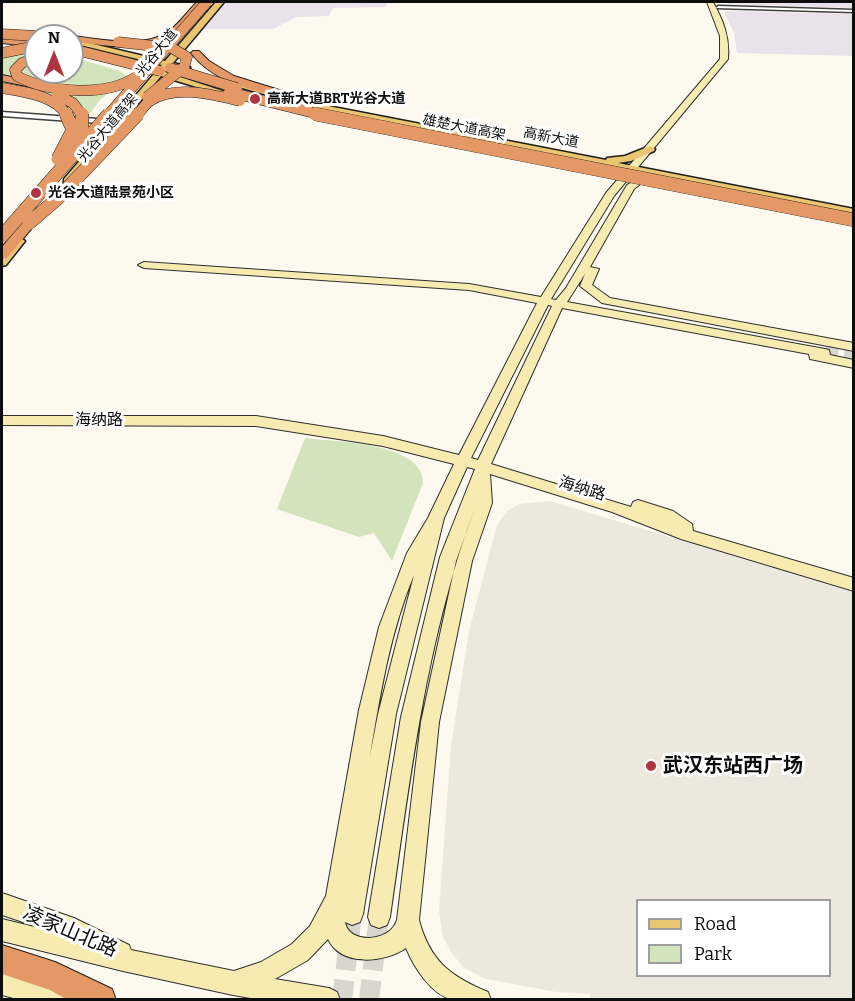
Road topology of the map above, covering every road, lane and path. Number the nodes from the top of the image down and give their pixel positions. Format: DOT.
graph roads {
  1 [pos="204,2"];
  2 [pos="218,2"];
  3 [pos="714,3"];
  4 [pos="854,11"];
  5 [pos="203,17"];
  6 [pos="18,36"];
  7 [pos="2,37"];
  8 [pos="24,38"];
  9 [pos="24,40"];
  10 [pos="24,45"];
  11 [pos="168,46"];
  12 [pos="84,47"];
  13 [pos="84,48"];
  14 [pos="118,48"];
  15 [pos="84,50"];
  16 [pos="84,50"];
  17 [pos="2,53"];
  18 [pos="196,53"];
  19 [pos="151,60"];
  20 [pos="24,63"];
  21 [pos="144,68"];
  22 [pos="163,69"];
  23 [pos="24,78"];
  24 [pos="2,80"];
  25 [pos="53,84"];
  26 [pos="2,88"];
  27 [pos="2,114"];
  28 [pos="98,121"];
  29 [pos="450,135"];
  30 [pos="427,136"];
  31 [pos="656,155"];
  32 [pos="583,159"];
  33 [pos="78,163"];
  34 [pos="636,174"];
  35 [pos="696,180"];
  36 [pos="776,202"];
  37 [pos="854,213"];
  38 [pos="854,221"];
  39 [pos="29,223"];
  40 [pos="2,233"];
  41 [pos="2,255"];
  42 [pos="2,262"];
  43 [pos="145,263"];
  44 [pos="554,299"];
  45 [pos="622,310"];
  46 [pos="665,317"];
  47 [pos="854,347"];
  48 [pos="854,364"];
  49 [pos="2,420"];
  50 [pos="466,458"];
  51 [pos="485,464"];
  52 [pos="854,579"];
  53 [pos="854,585"];
  54 [pos="2,904"];
  55 [pos="343,911"];
  56 [pos="379,917"];
  57 [pos="408,920"];
  58 [pos="2,930"];
  59 [pos="2,960"];
  60 [pos="137,961"];
  61 [pos="2,983"];
  62 [pos="233,983"];
  63 [pos="81,999"];
  64 [pos="101,999"];
  65 [pos="329,999"];
  66 [pos="480,999"];
  1 -- 11 [label="highway, 光谷大道高架, bridge"];
  1 -- 14 [label="highway, bridge"];
  1 -- 19 [label="main road, 光谷大道"];
  2 -- 5 [label="highway, 光谷大道高架"];
  2 -- 22 [label="main road, 光谷大道"];
  3 -- 4 [label="street"];
  3 -- 31 [label="main road"];
  5 -- 18 [label="highway"];
  5 -- 33 [label="highway, 光谷大道高架, bridge"];
  6 -- 7 [label="highway"];
  6 -- 8 [label="main road"];
  7 -- 9 [label="highway"];
  10 -- 17 [label="highway, bridge"];
  11 -- 25 [label="highway, bridge"];
  11 -- 40 [label="highway, 光谷大道高架, bridge"];
  12 -- 14 [label="highway, bridge"];
  13 -- 19 [label="main road, 高新大道"];
  14 -- 29 [label="highway, 雄楚大道高架, bridge"];
  14 -- 33 [label="highway, bridge"];
  15 -- 21 [label="main road, 高新大道"];
  16 -- 30 [label="highway, 雄楚大道高架, bridge"];
  18 -- 24 [label="highway, bridge"];
  18 -- 29 [label="highway"];
  19 -- 21 [label="main road, 光谷大道"];
  19 -- 22 [label="main road, 高新大道"];
  20 -- 23 [label="highway, bridge"];
  21 -- 22 [label="main road, 高新大道"];
  21 -- 28 [label="main road, 光谷大道"];
  22 -- 29 [label="main road, 高新大道"];
  22 -- 34 [label="main road, 高新大道"];
  22 -- 42 [label="main road, 光谷大道"];
  24 -- 40 [label="highway, bridge"];
  26 -- 40 [label="highway, bridge"];
  27 -- 28 [label="street"];
  28 -- 40 [label="main road, 光谷大道"];
  29 -- 32 [label="main road, 高新大道"];
  29 -- 37 [label="highway, 雄楚大道高架"];
  30 -- 38 [label="highway, 雄楚大道高架, bridge"];
  30 -- 39 [label="highway, bridge"];
  31 -- 32 [label="main road"];
  31 -- 34 [label="main road"];
  31 -- 35 [label="main road"];
  32 -- 34 [label="main road, 高新大道"];
  33 -- 39 [label="highway, 光谷大道高架, bridge"];
  34 -- 35 [label="main road, 高新大道"];
  34 -- 36 [label="main road, 高新大道"];
  34 -- 44 [label="main road"];
  34 -- 44 [label="main road"];
  34 -- 45 [label="main road"];
  35 -- 36 [label="main road, 高新大道"];
  36 -- 37 [label="main road, 高新大道"];
  36 -- 38 [label="main road, 高新大道"];
  39 -- 41 [label="highway, 光谷大道高架"];
  43 -- 44 [label="main road"];
  44 -- 45 [label="main road"];
  44 -- 46 [label="main road"];
  44 -- 50 [label="main road"];
  44 -- 51 [label="main road"];
  45 -- 46 [label="main road"];
  45 -- 46 [label="main road"];
  45 -- 47 [label="main road"];
  45 -- 48 [label="main road"];
  49 -- 50 [label="main road, 海纳路"];
  50 -- 51 [label="main road, 海纳路"];
  50 -- 55 [label="main road"];
  51 -- 52 [label="main road, 海纳路"];
  51 -- 53 [label="main road, 海纳路"];
  51 -- 56 [label="main road"];
  51 -- 57 [label="main road"];
  54 -- 60 [label="main road, 凌家山北路"];
  55 -- 57 [label="main road"];
  55 -- 62 [label="main road"];
  57 -- 66 [label="main road"];
  58 -- 60 [label="main road"];
  59 -- 64 [label="highway"];
  60 -- 62 [label="main road"];
  61 -- 63 [label="main road"];
  62 -- 65 [label="main road"];
}
